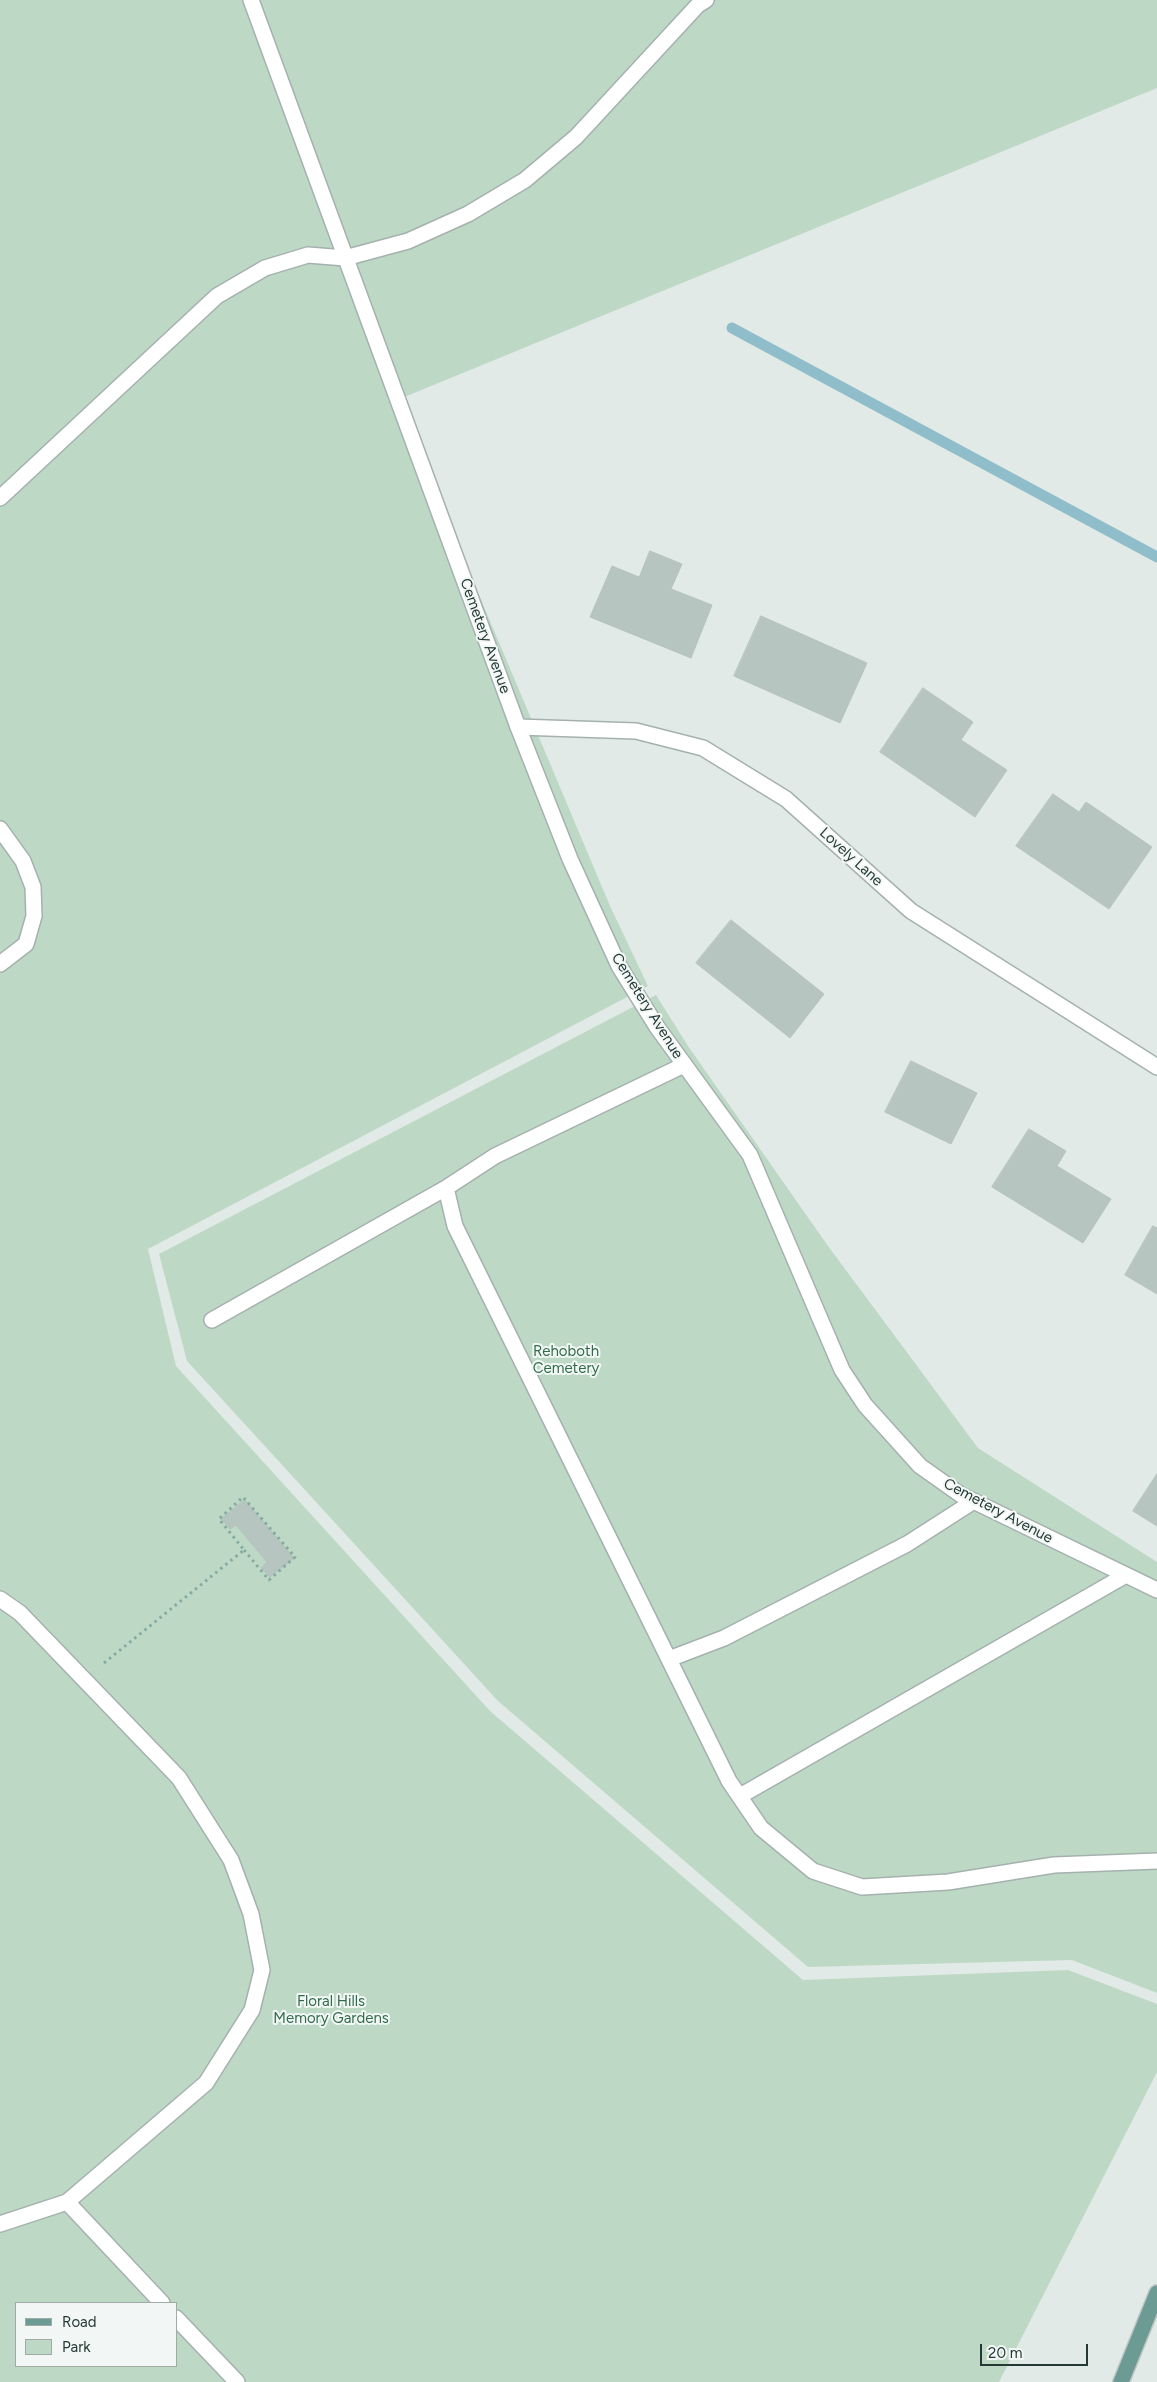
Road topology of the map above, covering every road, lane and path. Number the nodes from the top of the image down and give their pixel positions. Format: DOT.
graph roads {
  1 [pos="251,0"];
  2 [pos="706,0"];
  3 [pos="345,258"];
  4 [pos="0,498"];
  5 [pos="518,727"];
  6 [pos="0,829"];
  7 [pos="0,964"];
  8 [pos="684,1065"];
  9 [pos="1157,1067"];
  10 [pos="446,1188"];
  11 [pos="212,1320"];
  12 [pos="974,1501"];
  13 [pos="244,1550"];
  14 [pos="1126,1575"];
  15 [pos="1157,1590"];
  16 [pos="0,1599"];
  17 [pos="669,1659"];
  18 [pos="85,1680"];
  19 [pos="740,1796"];
  20 [pos="1157,1861"];
  21 [pos="66,2202"];
  22 [pos="0,2224"];
  23 [pos="1157,2293"];
  24 [pos="161,2302"];
  25 [pos="178,2320"];
  26 [pos="237,2382"];
  27 [pos="1121,2382"];
  1 -- 3 [label="street, Cemetery Avenue"];
  2 -- 3 [label="street"];
  3 -- 4 [label="street"];
  3 -- 5 [label="street, Cemetery Avenue"];
  5 -- 8 [label="street, Cemetery Avenue"];
  5 -- 9 [label="street, Lovely Lane"];
  6 -- 7 [label="street"];
  8 -- 10 [label="street"];
  8 -- 12 [label="street, Cemetery Avenue"];
  10 -- 11 [label="street"];
  10 -- 17 [label="street"];
  12 -- 14 [label="street, Cemetery Avenue"];
  12 -- 17 [label="street"];
  13 -- 13 [label="path"];
  13 -- 18 [label="path"];
  14 -- 15 [label="street, Cemetery Avenue"];
  14 -- 19 [label="street"];
  16 -- 18 [label="street"];
  17 -- 19 [label="street"];
  18 -- 21 [label="street"];
  19 -- 20 [label="street"];
  21 -- 22 [label="street"];
  21 -- 24 [label="street"];
  23 -- 27 [label="main road"];
  25 -- 26 [label="street"];
}
